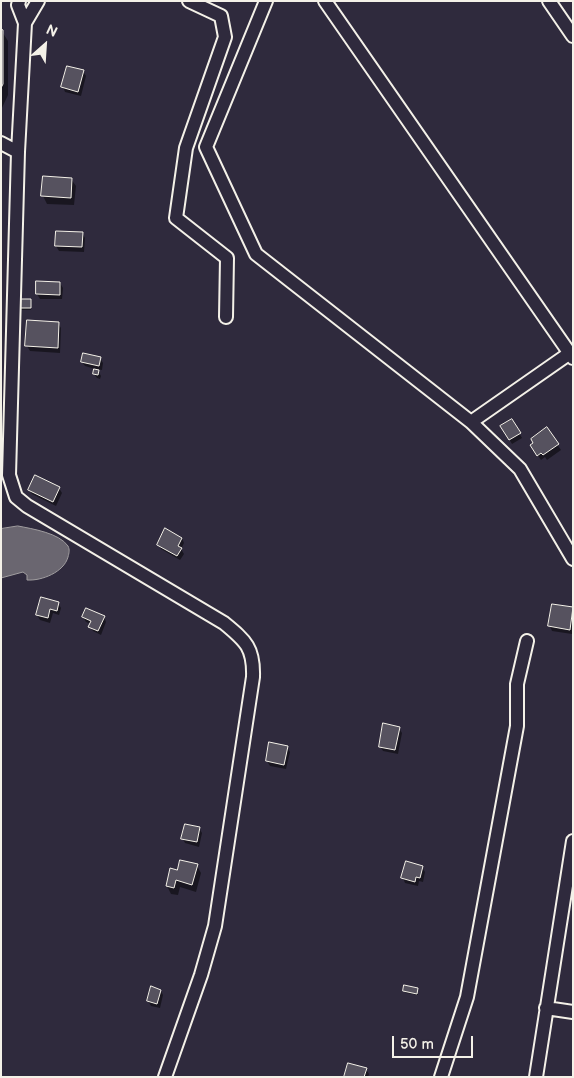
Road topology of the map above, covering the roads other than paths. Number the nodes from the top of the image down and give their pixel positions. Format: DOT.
graph roads {
  1 [pos="19,1"];
  2 [pos="38,1"];
  3 [pos="189,1"];
  4 [pos="266,1"];
  5 [pos="325,1"];
  6 [pos="548,1"];
  7 [pos="25,23"];
  8 [pos="573,36"];
  9 [pos="1,143"];
  10 [pos="18,152"];
  11 [pos="226,318"];
  12 [pos="571,355"];
  13 [pos="471,422"];
  14 [pos="573,559"];
  15 [pos="527,642"];
  16 [pos="573,841"];
  17 [pos="546,1008"];
  18 [pos="573,1012"];
  19 [pos="165,1077"];
  20 [pos="441,1077"];
  21 [pos="536,1077"];
  1 -- 7 [label="street"];
  2 -- 7 [label="street"];
  3 -- 11 [label="street"];
  4 -- 13 [label="street"];
  5 -- 12 [label="street"];
  6 -- 8 [label="street"];
  7 -- 10 [label="street"];
  9 -- 10 [label="street"];
  10 -- 19 [label="street"];
  12 -- 13 [label="street"];
  13 -- 14 [label="street"];
  15 -- 20 [label="street"];
  16 -- 17 [label="street"];
  17 -- 18 [label="street"];
  17 -- 21 [label="street"];
}
